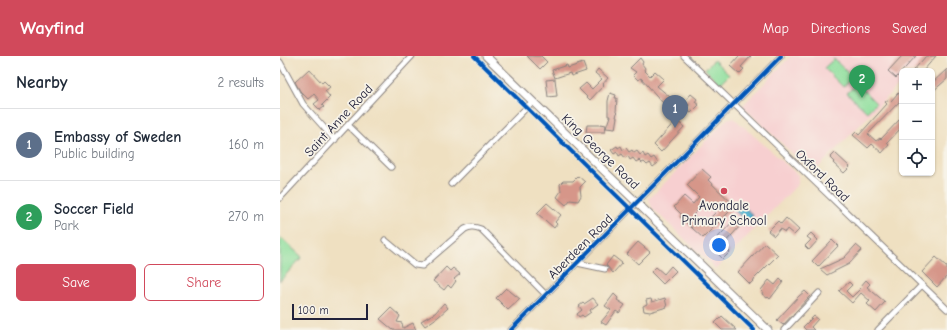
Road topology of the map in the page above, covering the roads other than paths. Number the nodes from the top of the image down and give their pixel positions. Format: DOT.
graph roads {
  1 [pos="412,56"];
  2 [pos="486,56"];
  3 [pos="684,56"];
  4 [pos="781,56"];
  5 [pos="280,62"];
  6 [pos="532,102"];
  7 [pos="733,103"];
  8 [pos="348,125"];
  9 [pos="334,140"];
  10 [pos="391,167"];
  11 [pos="451,184"];
  12 [pos="280,198"];
  13 [pos="637,203"];
  14 [pos="385,240"];
  15 [pos="577,263"];
  16 [pos="605,269"];
  17 [pos="922,285"];
  18 [pos="819,293"];
  19 [pos="545,294"];
  20 [pos="947,309"];
  21 [pos="511,330"];
  22 [pos="768,330"];
  23 [pos="784,330"];
  24 [pos="878,330"];
  1 -- 8 [label="street, Saint Anne Road"];
  2 -- 6 [label="main road, King George Road"];
  3 -- 7 [label="street, Oxford Road"];
  4 -- 7 [label="street, Aberdeen Road"];
  5 -- 9 [label="street"];
  6 -- 11 [label="street"];
  6 -- 13 [label="main road, King George Road"];
  7 -- 13 [label="street, Aberdeen Road"];
  7 -- 17 [label="street, Oxford Road"];
  8 -- 9 [label="street, Saint Anne Road"];
  8 -- 10 [label="street"];
  9 -- 12 [label="street, Saint Anne Road"];
  13 -- 15 [label="street, Aberdeen Road"];
  13 -- 22 [label="main road, King George Road"];
  14 -- 19 [label="street"];
  15 -- 16 [label="street"];
  15 -- 19 [label="street, Aberdeen Road"];
  17 -- 20 [label="street, Oxford Road"];
  17 -- 24 [label="street"];
  18 -- 23 [label="street"];
  19 -- 21 [label="street, Aberdeen Road"];
}
